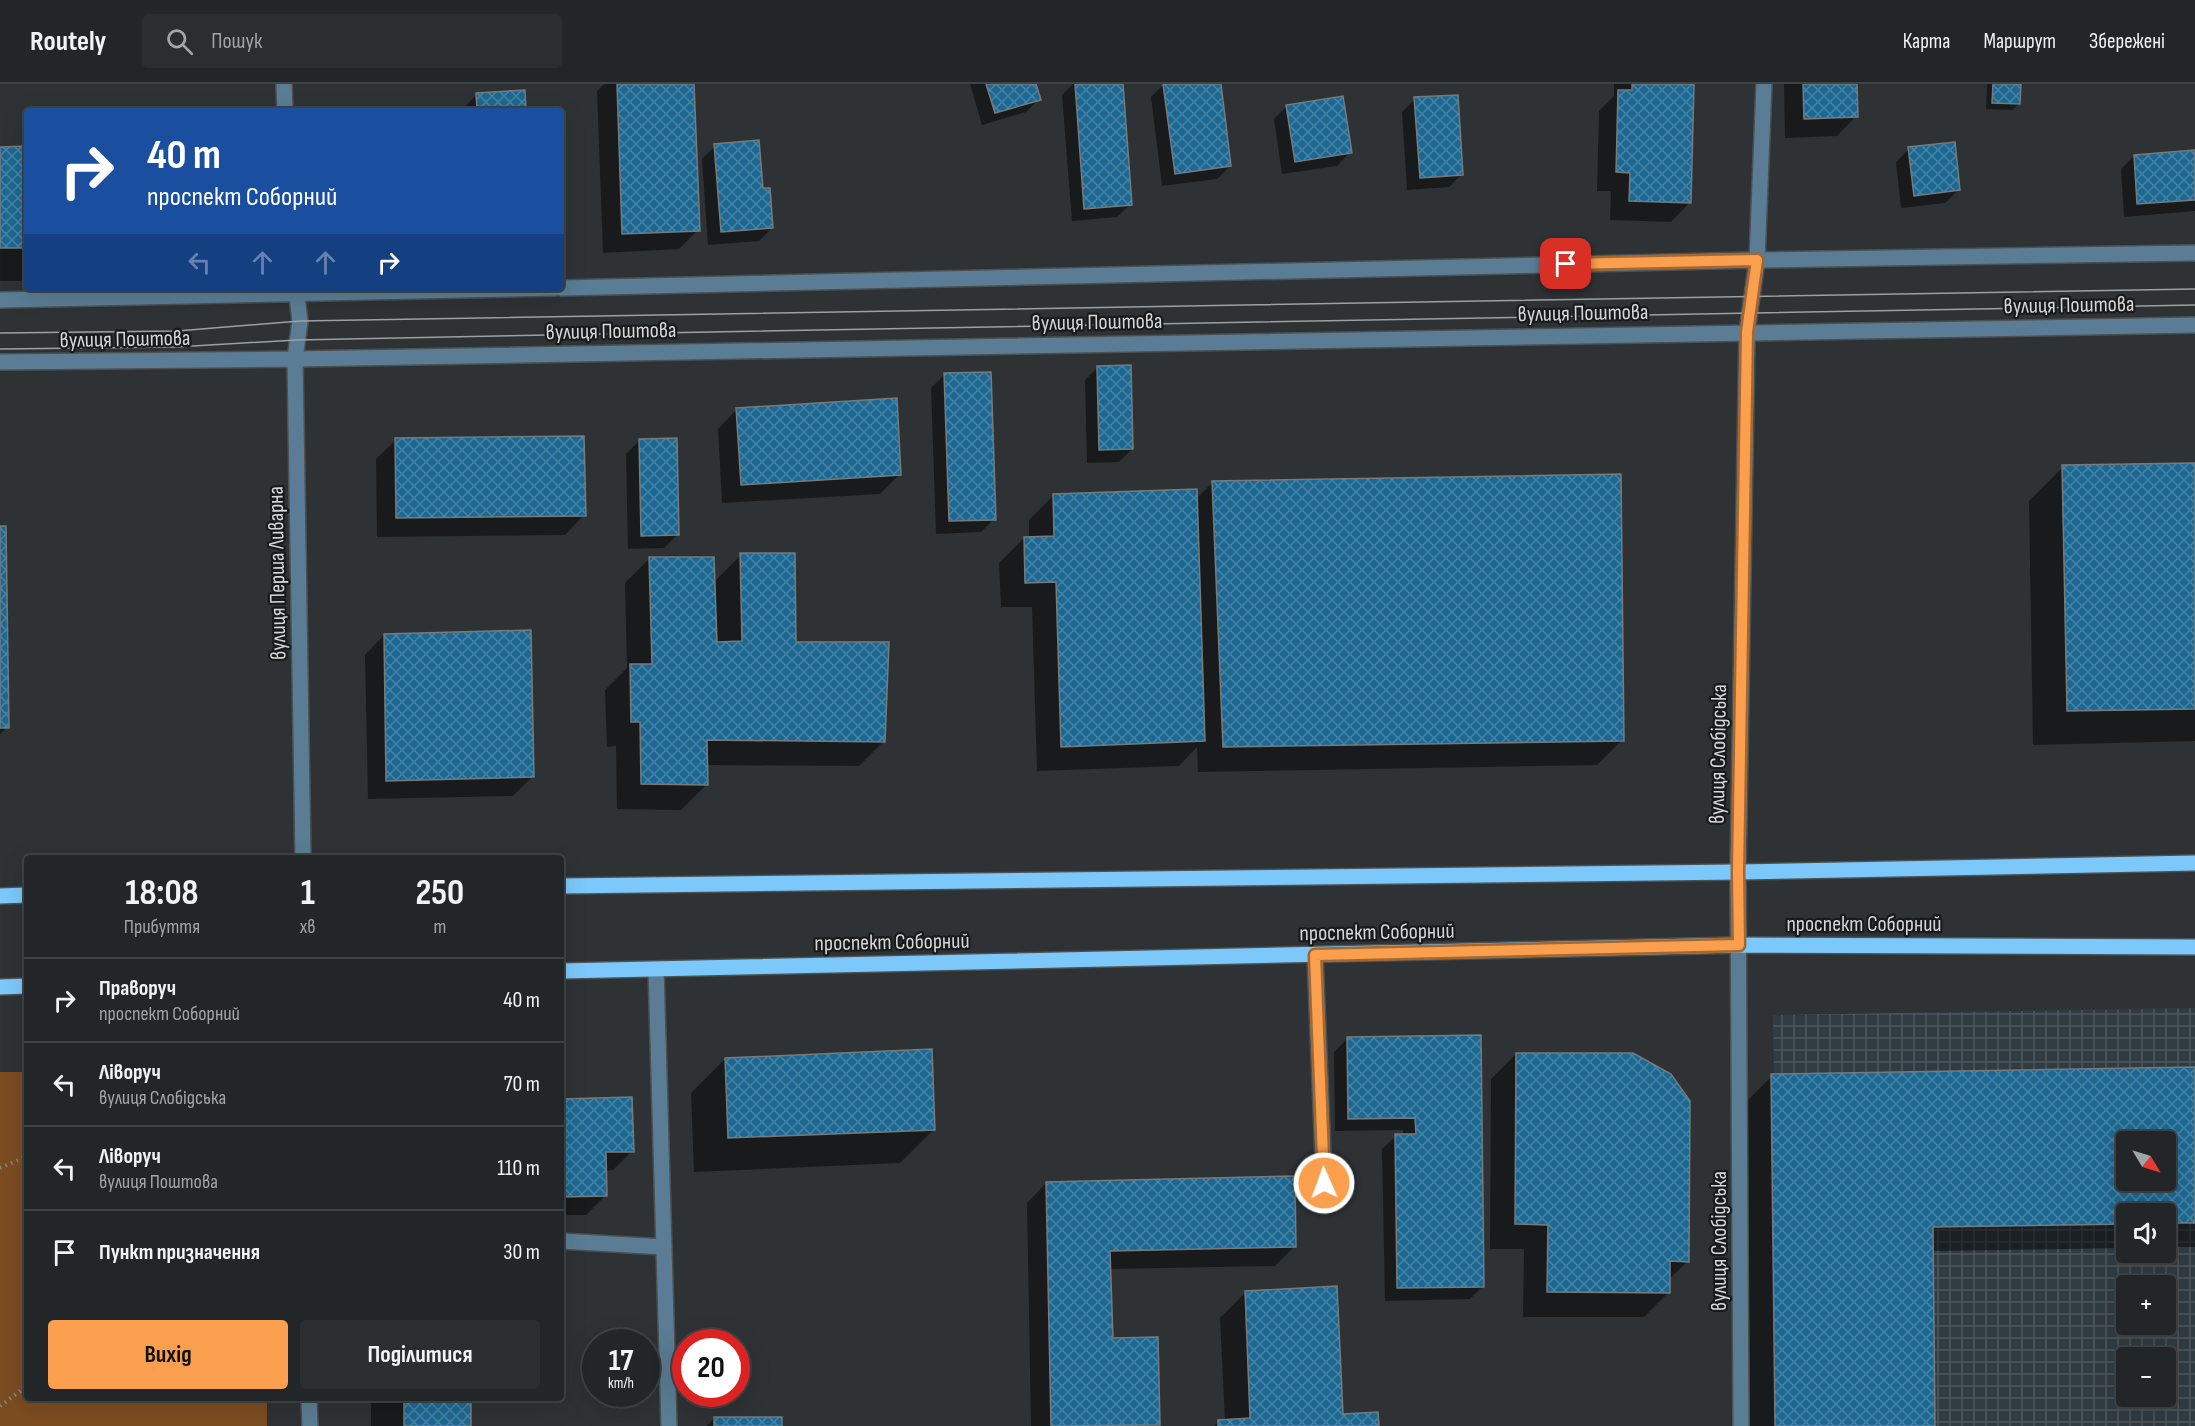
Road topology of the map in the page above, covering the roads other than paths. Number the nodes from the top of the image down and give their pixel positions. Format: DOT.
graph roads {
  1 [pos="284,84"];
  2 [pos="1764,84"];
  3 [pos="285,108"];
  4 [pos="2195,253"];
  5 [pos="1757,260"];
  6 [pos="564,288"];
  7 [pos="296,291"];
  8 [pos="0,300"];
  9 [pos="2195,325"];
  10 [pos="1747,332"];
  11 [pos="295,359"];
  12 [pos="0,362"];
  13 [pos="303,855"];
  14 [pos="2195,863"];
  15 [pos="1738,872"];
  16 [pos="564,886"];
  17 [pos="24,895"];
  18 [pos="0,896"];
  19 [pos="1739,945"];
  20 [pos="2195,947"];
  21 [pos="1315,955"];
  22 [pos="656,969"];
  23 [pos="564,971"];
  24 [pos="24,986"];
  25 [pos="0,987"];
  26 [pos="1325,1206"];
  27 [pos="564,1240"];
  28 [pos="664,1247"];
  29 [pos="309,1401"];
  30 [pos="310,1426"];
  31 [pos="669,1426"];
  32 [pos="1741,1426"];
  1 -- 3 [label="street"];
  2 -- 5 [label="street, вулиця Слобідська"];
  4 -- 5 [label="street, вулиця Поштова"];
  5 -- 6 [label="street, вулиця Поштова"];
  5 -- 10 [label="street, вулиця Слобідська"];
  7 -- 8 [label="street, вулиця Поштова"];
  7 -- 11 [label="street, вулиця Перша Ливарна"];
  9 -- 10 [label="street, вулиця Поштова"];
  10 -- 11 [label="street, вулиця Поштова"];
  10 -- 15 [label="street, вулиця Слобідська"];
  11 -- 12 [label="street, вулиця Поштова"];
  11 -- 13 [label="street, вулиця Перша Ливарна"];
  14 -- 15 [label="main road"];
  15 -- 16 [label="main road"];
  15 -- 19 [label="street, вулиця Слобідська"];
  17 -- 18 [label="main road"];
  19 -- 20 [label="main road, проспект Соборний"];
  19 -- 21 [label="main road, проспект Соборний"];
  19 -- 32 [label="street, вулиця Слобідська"];
  21 -- 22 [label="main road, проспект Соборний"];
  21 -- 26 [label="street"];
  22 -- 23 [label="main road, проспект Соборний"];
  22 -- 28 [label="street"];
  24 -- 25 [label="main road"];
  27 -- 28 [label="street"];
  28 -- 31 [label="street"];
  29 -- 30 [label="street"];
}
